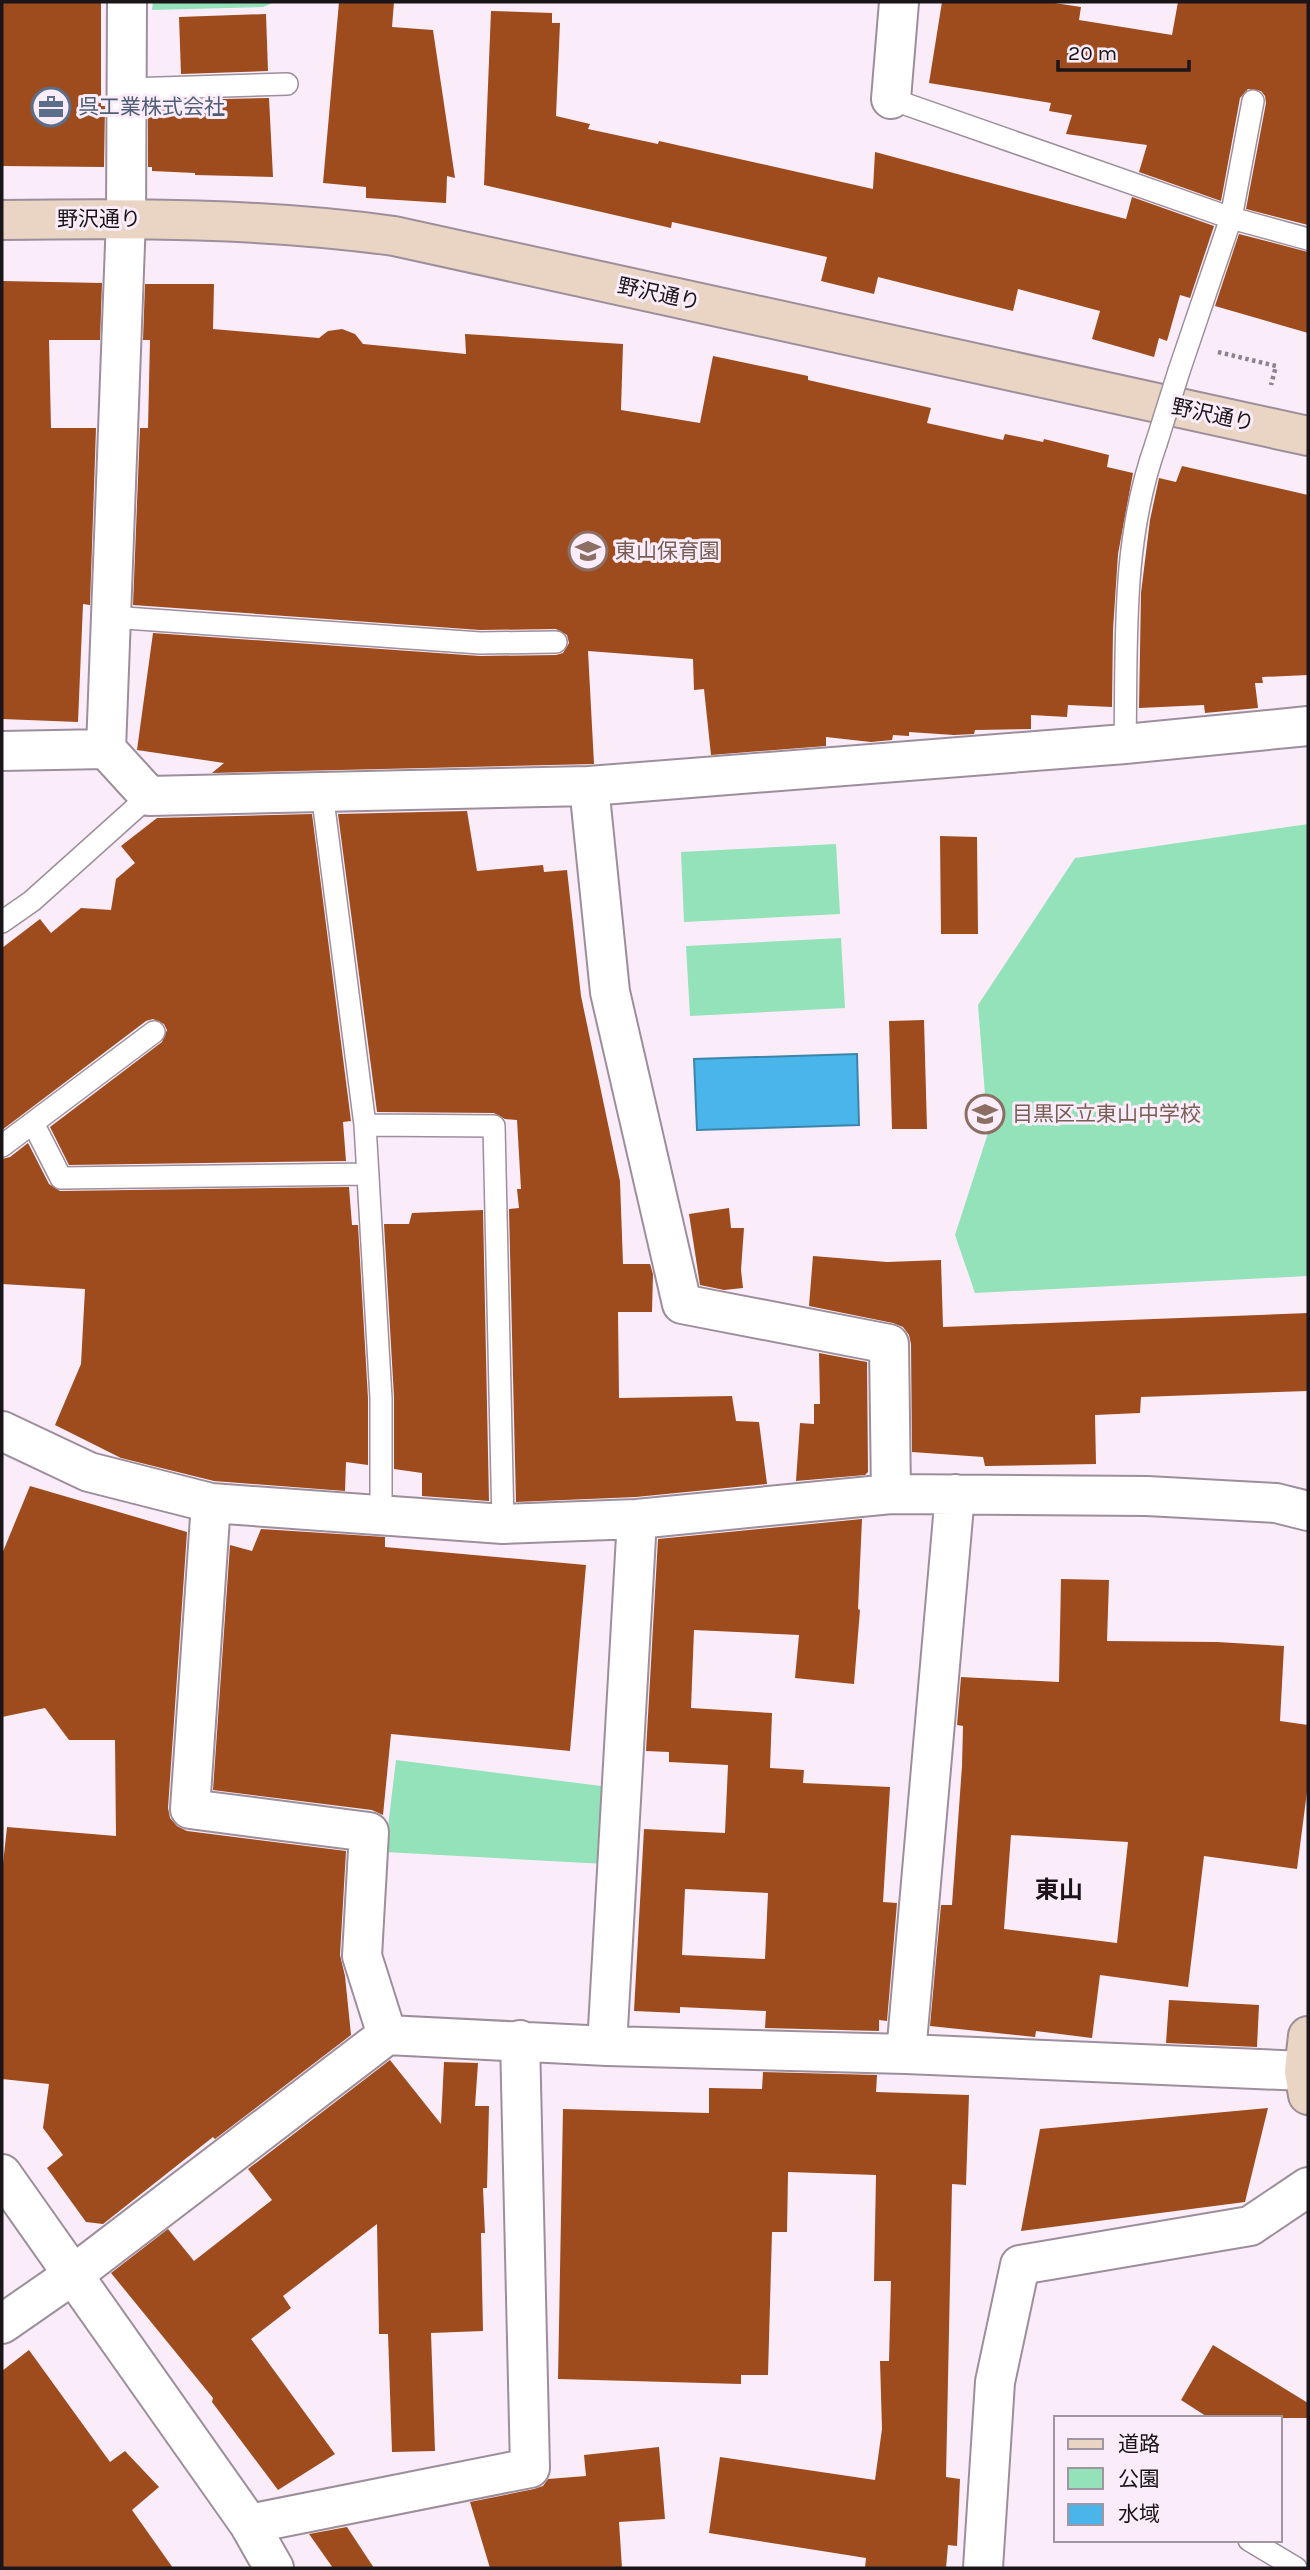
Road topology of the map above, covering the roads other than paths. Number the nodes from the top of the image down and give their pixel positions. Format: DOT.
graph roads {
  1 [pos="127,2"];
  2 [pos="899,2"];
  3 [pos="287,84"];
  4 [pos="127,89"];
  5 [pos="891,99"];
  6 [pos="1253,101"];
  7 [pos="126,218"];
  8 [pos="1231,218"];
  9 [pos="2,220"];
  10 [pos="1308,239"];
  11 [pos="1308,436"];
  12 [pos="111,617"];
  13 [pos="555,642"];
  14 [pos="1308,726"];
  15 [pos="1125,744"];
  16 [pos="106,749"];
  17 [pos="2,751"];
  18 [pos="590,786"];
  19 [pos="322,792"];
  20 [pos="149,796"];
  21 [pos="2,922"];
  22 [pos="154,1032"];
  23 [pos="33,1123"];
  24 [pos="365,1125"];
  25 [pos="2,1146"];
  26 [pos="368,1174"];
  27 [pos="2,1431"];
  28 [pos="891,1494"];
  29 [pos="955,1494"];
  30 [pos="211,1503"];
  31 [pos="1308,1511"];
  32 [pos="381,1517"];
  33 [pos="637,1519"];
  34 [pos="503,1524"];
  35 [pos="387,2035"];
  36 [pos="520,2040"];
  37 [pos="607,2046"];
  38 [pos="906,2054"];
  39 [pos="1307,2067"];
  40 [pos="2,2174"];
  41 [pos="1308,2187"];
  42 [pos="74,2274"];
  43 [pos="2,2324"];
  44 [pos="249,2524"];
  45 [pos="1252,2542"];
  46 [pos="274,2568"];
  47 [pos="983,2568"];
  48 [pos="1296,2568"];
  1 -- 4 [label="street"];
  2 -- 5 [label="street"];
  3 -- 4 [label="lane"];
  4 -- 7 [label="street"];
  5 -- 8 [label="lane"];
  6 -- 8 [label="lane"];
  7 -- 9 [label="street, 野沢通り"];
  7 -- 11 [label="street, 野沢通り"];
  7 -- 12 [label="street"];
  8 -- 10 [label="lane"];
  8 -- 15 [label="lane, bridge"];
  12 -- 13 [label="lane"];
  12 -- 16 [label="street"];
  14 -- 15 [label="street"];
  15 -- 18 [label="street"];
  16 -- 17 [label="street"];
  16 -- 20 [label="street"];
  18 -- 19 [label="street"];
  18 -- 28 [label="street"];
  19 -- 20 [label="street"];
  19 -- 24 [label="lane"];
  20 -- 21 [label="lane"];
  22 -- 23 [label="lane"];
  23 -- 25 [label="lane"];
  23 -- 26 [label="lane"];
  24 -- 26 [label="lane"];
  24 -- 34 [label="lane"];
  26 -- 32 [label="lane"];
  27 -- 30 [label="street"];
  28 -- 29 [label="street"];
  28 -- 33 [label="street"];
  29 -- 31 [label="street"];
  29 -- 38 [label="street"];
  30 -- 32 [label="street"];
  30 -- 35 [label="street"];
  32 -- 34 [label="street"];
  33 -- 34 [label="street"];
  33 -- 37 [label="street"];
  35 -- 36 [label="street"];
  35 -- 42 [label="street"];
  36 -- 37 [label="street"];
  36 -- 44 [label="street"];
  37 -- 38 [label="street"];
  38 -- 39 [label="street"];
  40 -- 42 [label="street"];
  41 -- 47 [label="street"];
  42 -- 43 [label="street"];
  42 -- 44 [label="street"];
  44 -- 46 [label="street"];
  45 -- 48 [label="lane"];
}
